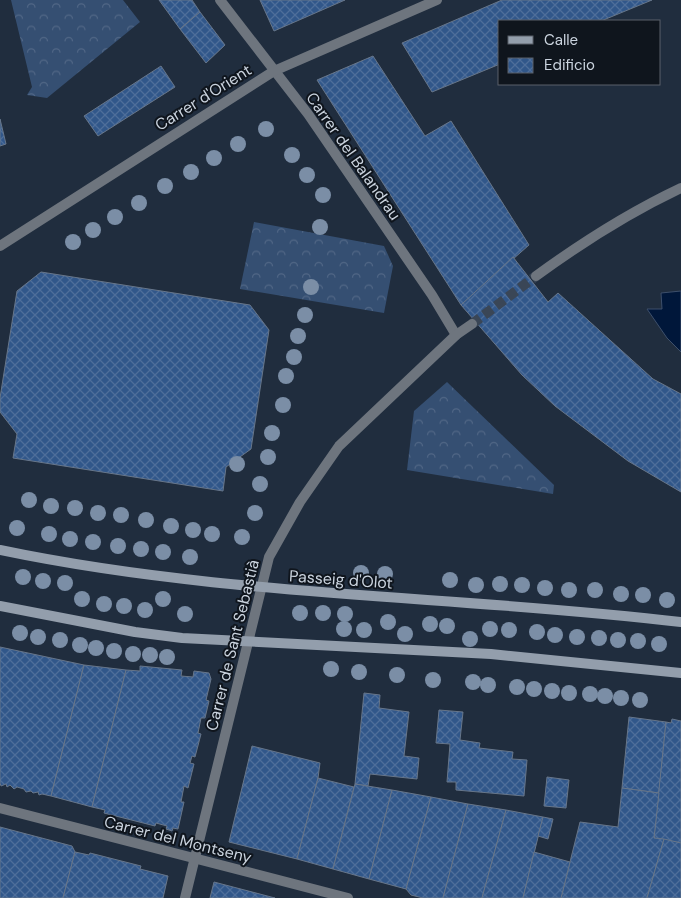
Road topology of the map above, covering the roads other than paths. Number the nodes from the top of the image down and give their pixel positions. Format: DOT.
graph roads {
  1 [pos="220,0"];
  2 [pos="437,0"];
  3 [pos="274,71"];
  4 [pos="681,188"];
  5 [pos="0,246"];
  6 [pos="536,276"];
  7 [pos="472,324"];
  8 [pos="456,335"];
  9 [pos="0,550"];
  10 [pos="262,587"];
  11 [pos="0,606"];
  12 [pos="681,622"];
  13 [pos="250,642"];
  14 [pos="681,673"];
  15 [pos="0,808"];
  16 [pos="195,859"];
  17 [pos="185,898"];
  18 [pos="348,898"];
  1 -- 3 [label="street, Carrer del Balandrau"];
  2 -- 3 [label="street, Carrer d'Orient"];
  3 -- 5 [label="street, Carrer d'Orient"];
  3 -- 8 [label="street, Carrer del Balandrau"];
  4 -- 6 [label="street"];
  7 -- 8 [label="street, Carrer de Sant Sebastià"];
  8 -- 10 [label="street, Carrer de Sant Sebastià"];
  9 -- 10 [label="main road, Passeig d'Olot"];
  10 -- 12 [label="main road, Passeig d'Olot"];
  10 -- 13 [label="street, Carrer de Sant Sebastià"];
  11 -- 13 [label="main road"];
  13 -- 14 [label="main road"];
  13 -- 16 [label="street, Carrer de Sant Sebastià"];
  15 -- 16 [label="street, Carrer del Montseny"];
  16 -- 17 [label="street, Carrer de Sant Sebastià"];
  16 -- 18 [label="street, Carrer del Montseny"];
}
